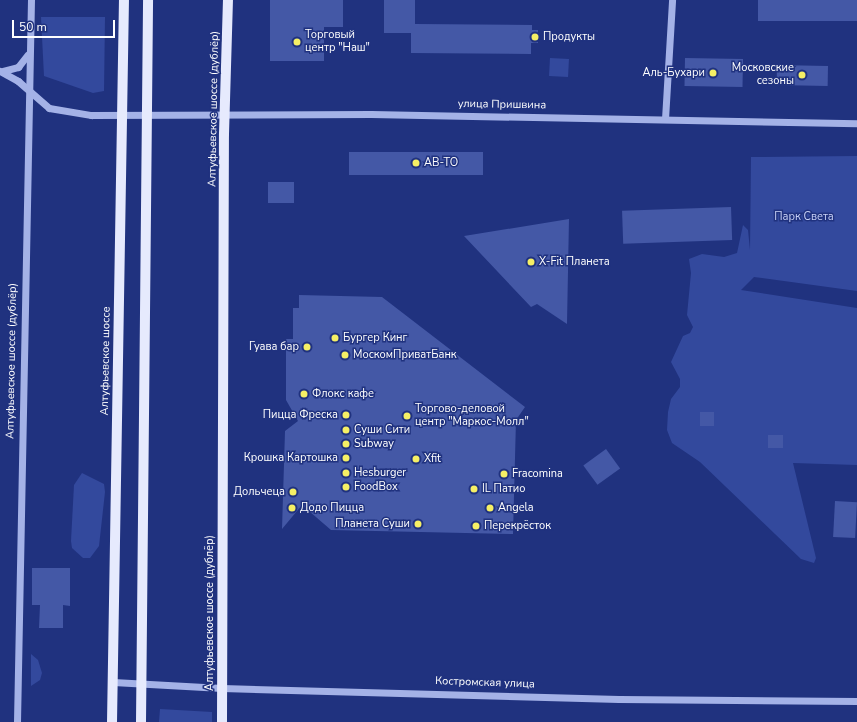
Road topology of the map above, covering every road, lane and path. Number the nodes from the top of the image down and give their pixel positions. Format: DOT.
graph roads {
  1 [pos="31,0"];
  2 [pos="124,0"];
  3 [pos="148,0"];
  4 [pos="228,0"];
  5 [pos="672,0"];
  6 [pos="28,54"];
  7 [pos="2,71"];
  8 [pos="27,90"];
  9 [pos="226,112"];
  10 [pos="146,113"];
  11 [pos="120,115"];
  12 [pos="665,119"];
  13 [pos="857,123"];
  14 [pos="112,682"];
  15 [pos="142,684"];
  16 [pos="222,688"];
  17 [pos="857,701"];
  18 [pos="17,722"];
  19 [pos="112,722"];
  20 [pos="141,722"];
  21 [pos="222,722"];
  1 -- 6 [label="street, Алтуфьевское шоссе (дублёр)"];
  2 -- 11 [label="main road, Алтуфьевское шоссе"];
  3 -- 10 [label="main road"];
  4 -- 9 [label="main road, Алтуфьевское шоссе (дублёр)"];
  5 -- 12 [label="street"];
  6 -- 7 [label="street"];
  6 -- 8 [label="street, Алтуфьевское шоссе (дублёр)"];
  7 -- 8 [label="street, улица Пришвина"];
  8 -- 11 [label="street, улица Пришвина"];
  8 -- 18 [label="street, Алтуфьевское шоссе (дублёр)"];
  9 -- 10 [label="street, улица Пришвина"];
  9 -- 12 [label="street, улица Пришвина"];
  9 -- 16 [label="main road, Алтуфьевское шоссе (дублёр)"];
  10 -- 11 [label="street, улица Пришвина"];
  10 -- 15 [label="main road"];
  11 -- 14 [label="main road, Алтуфьевское шоссе"];
  12 -- 13 [label="street, улица Пришвина"];
  14 -- 15 [label="street, Костромская улица"];
  14 -- 19 [label="main road, Алтуфьевское шоссе"];
  15 -- 16 [label="street, Костромская улица"];
  15 -- 20 [label="main road"];
  16 -- 17 [label="street, Костромская улица"];
  16 -- 21 [label="main road, Алтуфьевское шоссе (дублёр)"];
}
